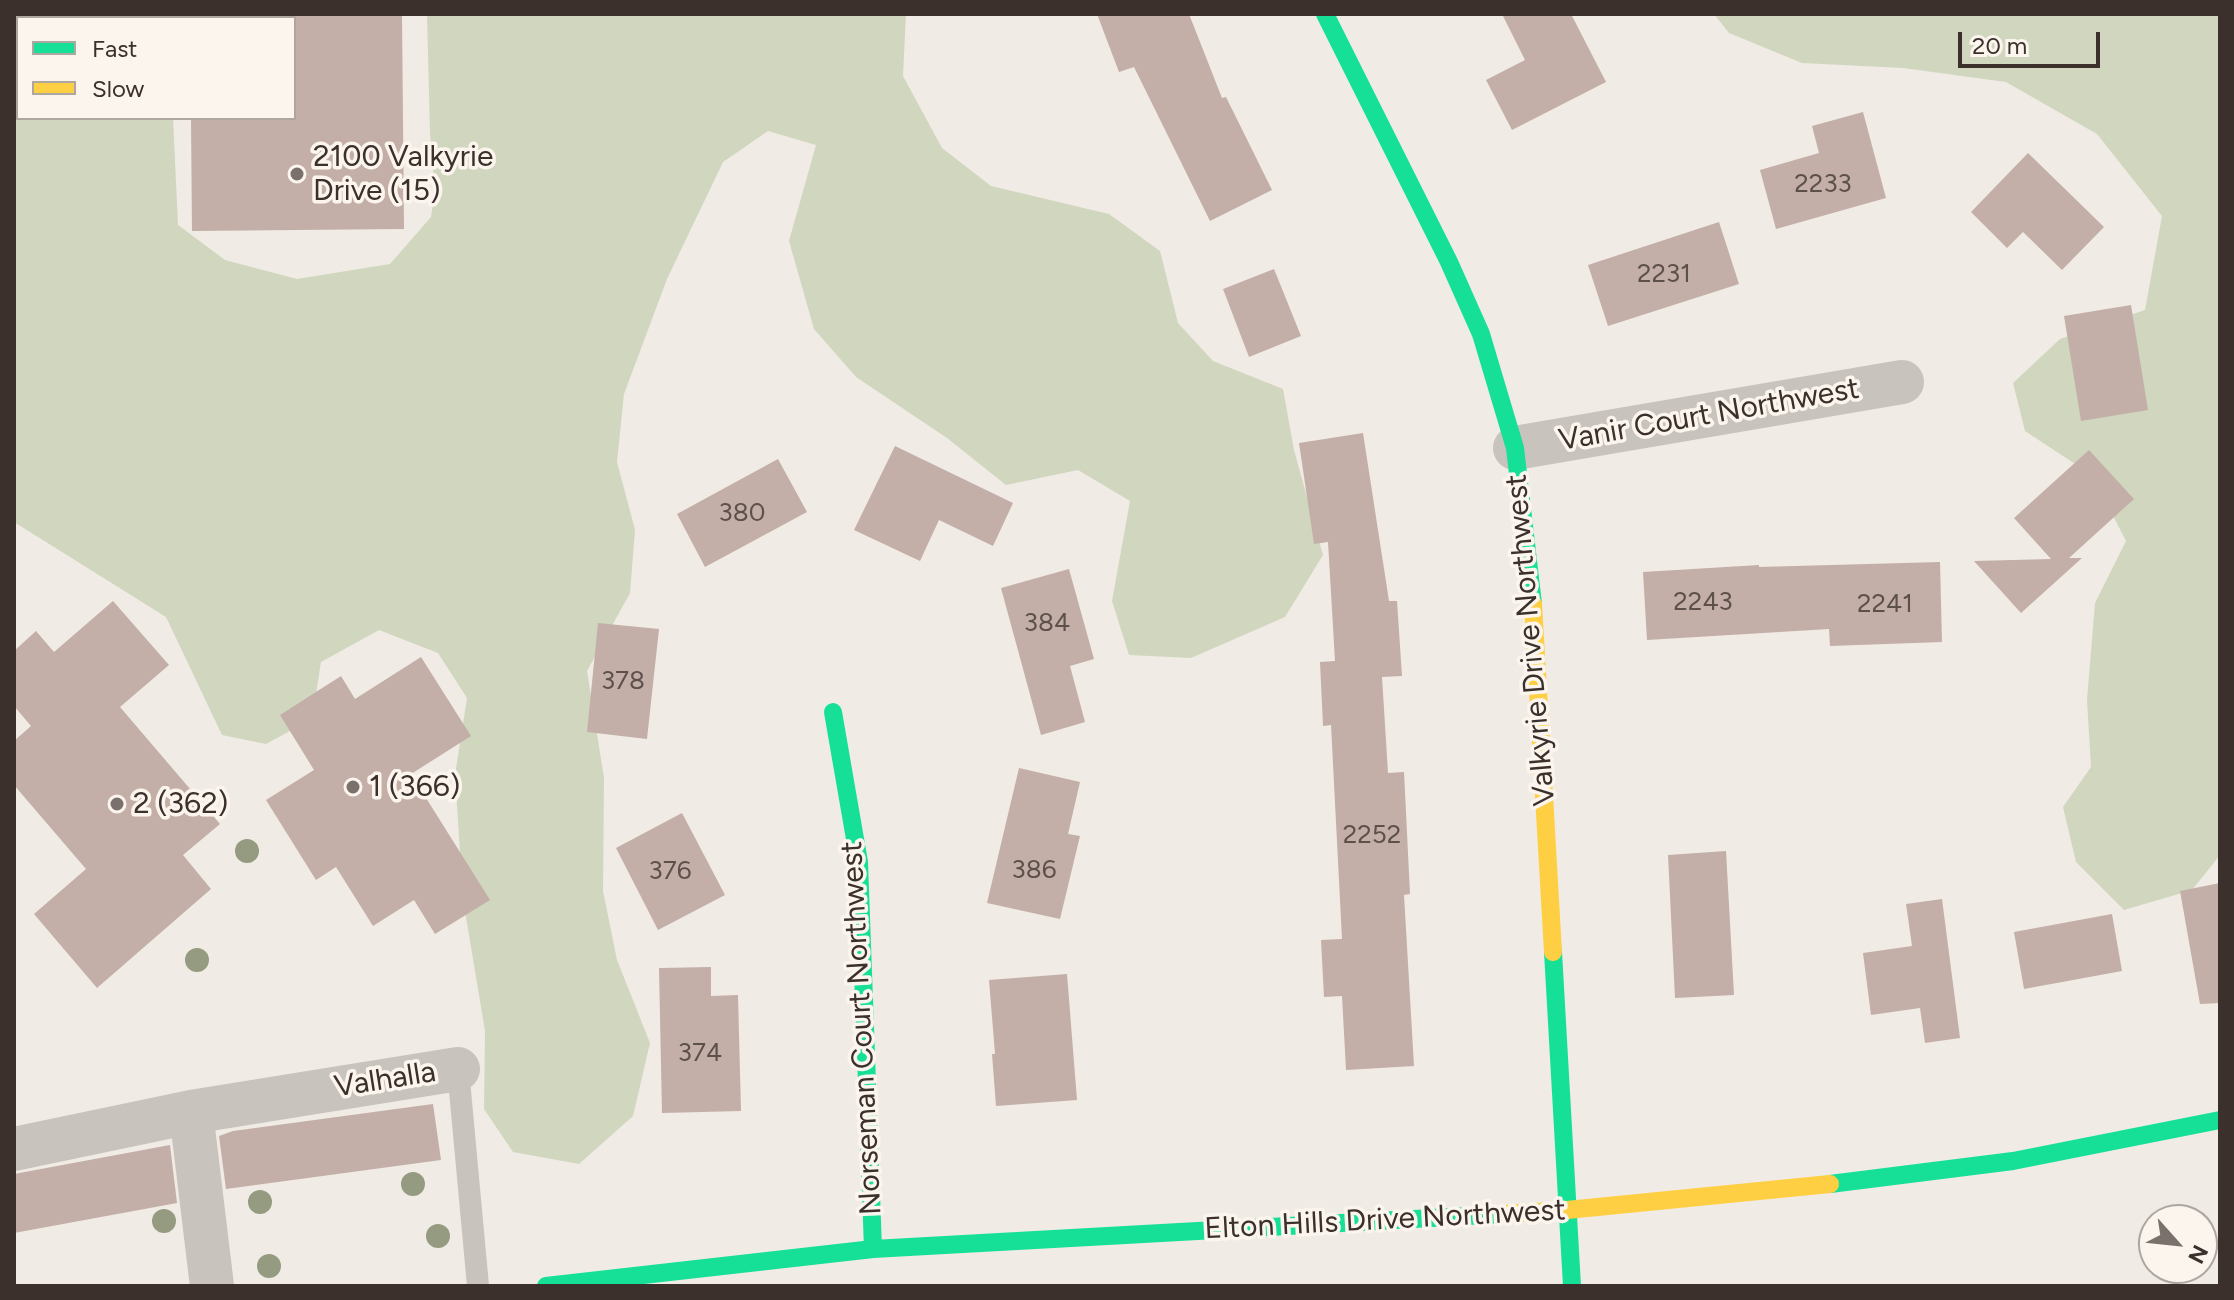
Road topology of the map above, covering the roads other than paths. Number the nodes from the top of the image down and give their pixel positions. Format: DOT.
graph roads {
  1 [pos="1325,14"];
  2 [pos="1902,382"];
  3 [pos="1515,448"];
  4 [pos="833,712"];
  5 [pos="458,1069"];
  6 [pos="191,1112"];
  7 [pos="2220,1120"];
  8 [pos="14,1149"];
  9 [pos="1567,1210"];
  10 [pos="873,1249"];
  11 [pos="212,1286"];
  12 [pos="478,1286"];
  13 [pos="546,1286"];
  14 [pos="1572,1286"];
  1 -- 3 [label="street, Valkyrie Drive Northwest"];
  2 -- 3 [label="street, Vanir Court Northwest"];
  3 -- 9 [label="street, Valkyrie Drive Northwest"];
  4 -- 10 [label="street, Norseman Court Northwest"];
  5 -- 6 [label="street, Valhalla"];
  5 -- 12 [label="lane, Valhalla"];
  6 -- 8 [label="street, Valhalla"];
  6 -- 11 [label="street"];
  7 -- 9 [label="street, Elton Hills Drive Northwest"];
  9 -- 10 [label="street, Elton Hills Drive Northwest"];
  9 -- 14 [label="street, Valkyrie Drive Northwest"];
  10 -- 13 [label="street, Elton Hills Drive Northwest"];
}
